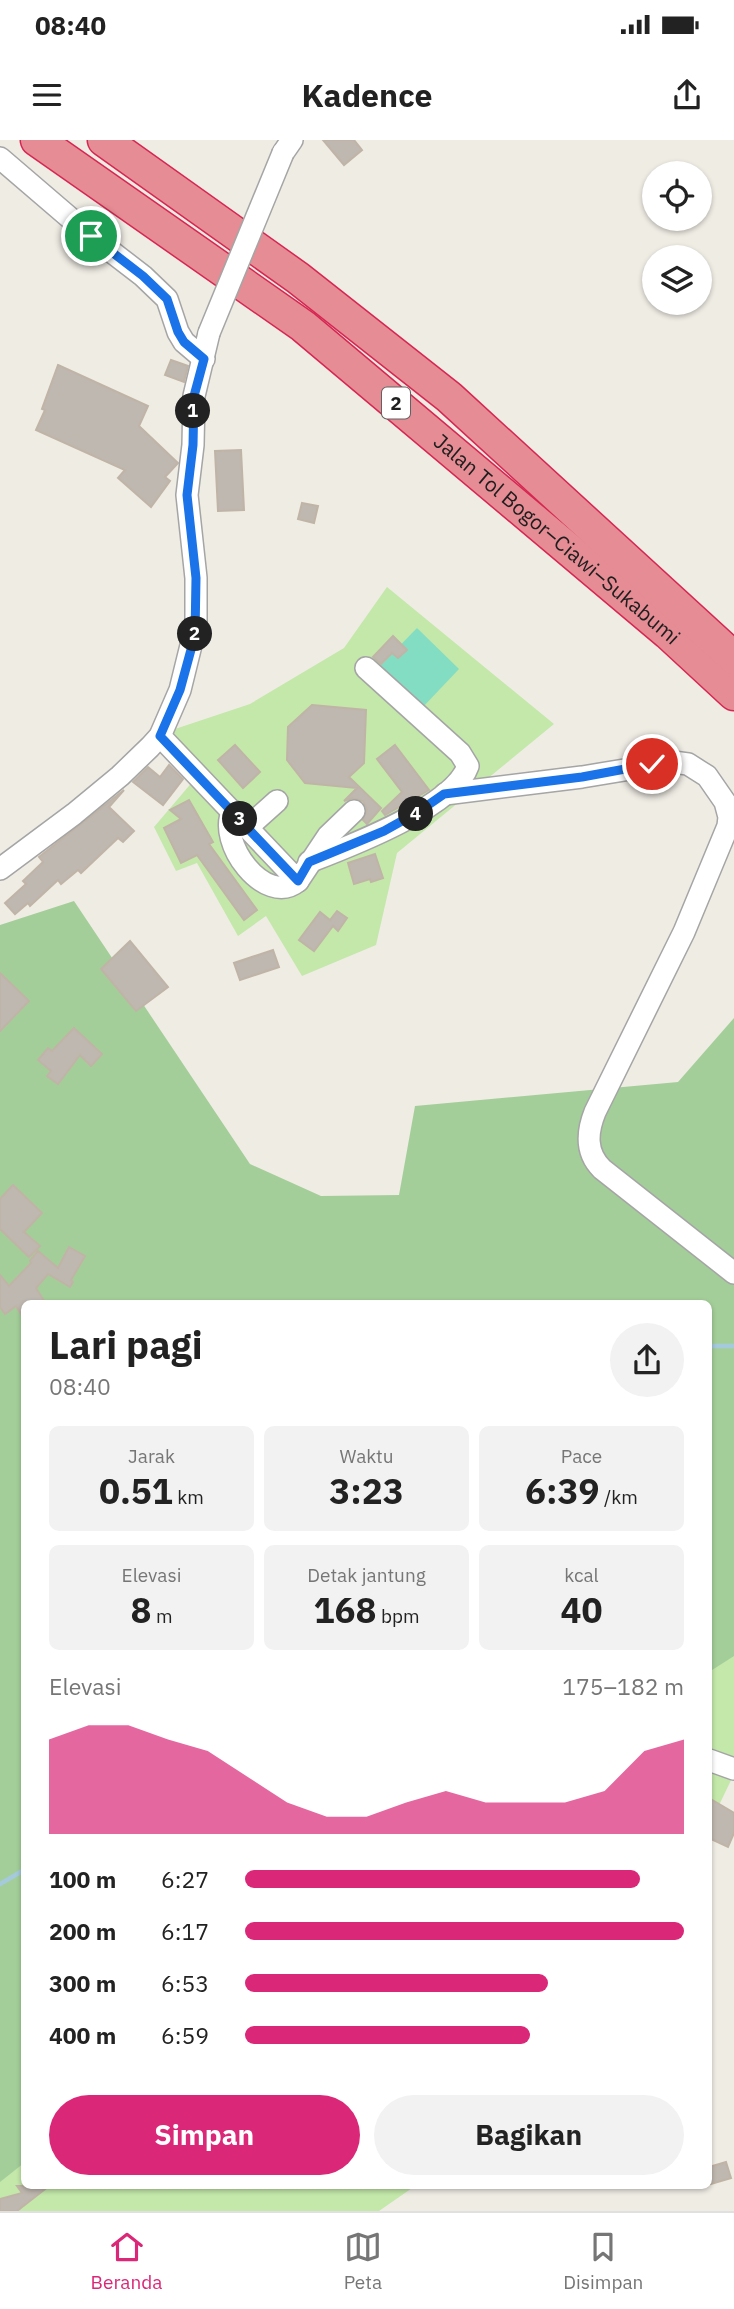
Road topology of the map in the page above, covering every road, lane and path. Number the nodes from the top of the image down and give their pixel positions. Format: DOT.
graph roads {
  1 [pos="37,140"];
  2 [pos="104,140"];
  3 [pos="288,146"];
  4 [pos="0,158"];
  5 [pos="204,359"];
  6 [pos="734,658"];
  7 [pos="366,667"];
  8 [pos="734,694"];
  9 [pos="160,736"];
  10 [pos="444,794"];
  11 [pos="277,800"];
  12 [pos="233,811"];
  13 [pos="354,811"];
  14 [pos="248,827"];
  15 [pos="309,862"];
  16 [pos="0,869"];
  17 [pos="298,881"];
  18 [pos="734,1273"];
  19 [pos="712,1761"];
  20 [pos="734,1769"];
  1 -- 8 [label="highway, Jalan Tol Bogor–Ciawi–Sukabumi / 2"];
  2 -- 6 [label="highway, Jalan Tol Bogor–Ciawi–Sukabumi / 2"];
  3 -- 5 [label="street, bridge"];
  4 -- 5 [label="street"];
  5 -- 9 [label="street"];
  7 -- 10 [label="street"];
  9 -- 12 [label="street"];
  9 -- 16 [label="street"];
  10 -- 15 [label="street"];
  10 -- 18 [label="street"];
  11 -- 14 [label="street"];
  12 -- 14 [label="street"];
  12 -- 17 [label="street"];
  13 -- 15 [label="street"];
  14 -- 17 [label="street"];
  15 -- 17 [label="street"];
  19 -- 20 [label="street"];
}
